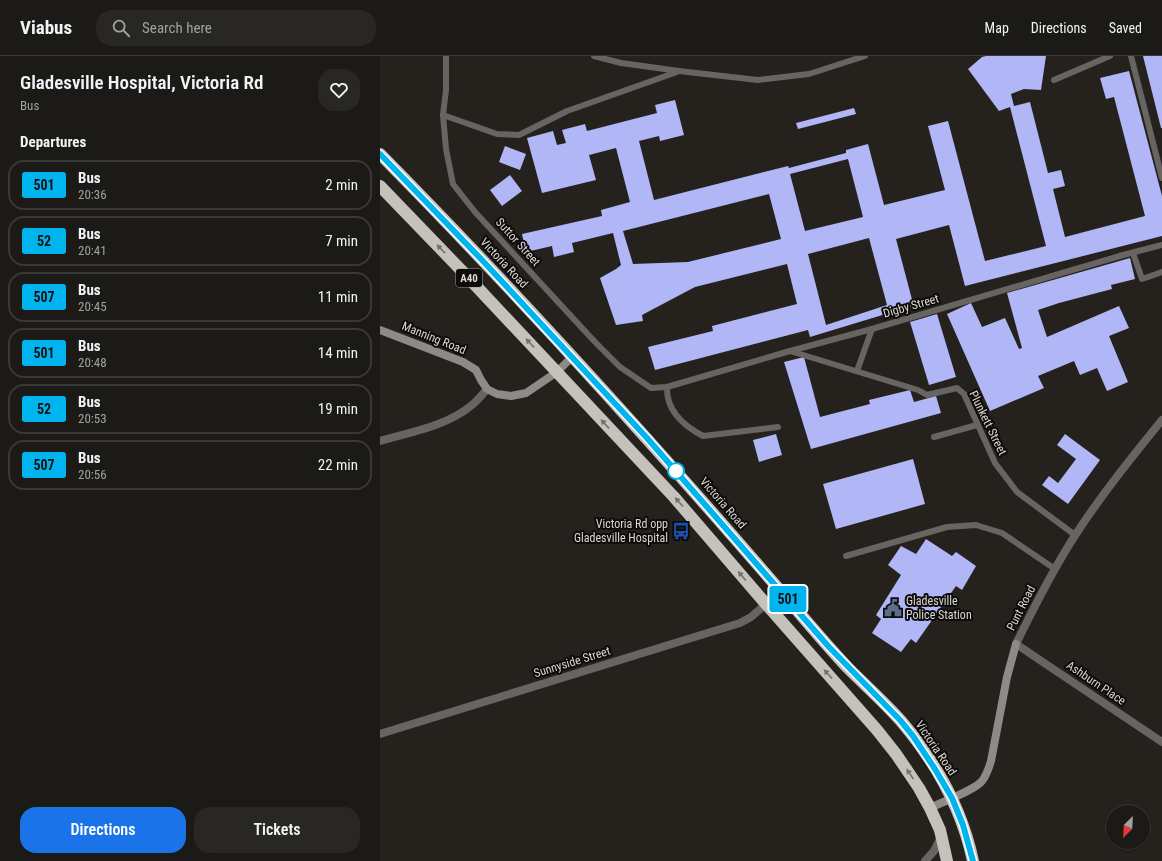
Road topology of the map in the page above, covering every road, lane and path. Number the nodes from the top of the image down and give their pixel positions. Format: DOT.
graph roads {
  1 [pos="446,56"];
  2 [pos="594,56"];
  3 [pos="865,56"];
  4 [pos="1110,56"];
  5 [pos="1131,56"];
  6 [pos="678,72"];
  7 [pos="1054,80"];
  8 [pos="443,115"];
  9 [pos="380,154"];
  10 [pos="1162,178"];
  11 [pos="380,186"];
  12 [pos="1162,245"];
  13 [pos="1133,253"];
  14 [pos="1162,272"];
  15 [pos="872,329"];
  16 [pos="380,330"];
  17 [pos="790,351"];
  18 [pos="572,356"];
  19 [pos="857,371"];
  20 [pos="557,372"];
  21 [pos="667,387"];
  22 [pos="487,389"];
  23 [pos="1162,420"];
  24 [pos="978,425"];
  25 [pos="778,427"];
  26 [pos="934,437"];
  27 [pos="380,441"];
  28 [pos="1075,535"];
  29 [pos="846,556"];
  30 [pos="1055,569"];
  31 [pos="766,604"];
  32 [pos="1016,644"];
  33 [pos="380,734"];
  34 [pos="1162,742"];
  35 [pos="952,798"];
  36 [pos="930,808"];
  37 [pos="941,837"];
  38 [pos="925,861"];
  39 [pos="948,861"];
  40 [pos="973,861"];
  1 -- 8 [label="lane, Suttor Street"];
  2 -- 6 [label="lane"];
  3 -- 6 [label="lane"];
  4 -- 7 [label="lane"];
  5 -- 10 [label="lane"];
  6 -- 8 [label="lane"];
  8 -- 21 [label="lane, Suttor Street"];
  9 -- 18 [label="highway, Victoria Road / A40"];
  20 -- 11 [label="highway, A40, one-way"];
  12 -- 13 [label="lane, Digby Street"];
  13 -- 14 [label="lane"];
  13 -- 15 [label="lane, Digby Street"];
  15 -- 17 [label="lane, Digby Street"];
  15 -- 19 [label="lane"];
  16 -- 22 [label="street, Manning Road"];
  17 -- 19 [label="lane, Plunkett Street"];
  17 -- 21 [label="lane, Digby Street"];
  18 -- 20 [label="street"];
  18 -- 35 [label="highway, Victoria Road / A40"];
  19 -- 24 [label="lane, Plunkett Street"];
  20 -- 22 [label="street"];
  31 -- 20 [label="highway, A40, one-way"];
  21 -- 25 [label="lane"];
  22 -- 27 [label="street"];
  23 -- 28 [label="street, Punt Road"];
  24 -- 26 [label="lane"];
  24 -- 28 [label="lane, Plunkett Street"];
  28 -- 30 [label="street, Punt Road"];
  29 -- 30 [label="lane"];
  30 -- 32 [label="street, Punt Road"];
  31 -- 33 [label="street, Sunnyside Street"];
  36 -- 31 [label="highway, A40, one-way"];
  32 -- 34 [label="street, Ashburn Place"];
  32 -- 35 [label="street, Punt Road"];
  35 -- 36 [label="street, Punt Road"];
  35 -- 40 [label="highway, Victoria Road / A40"];
  36 -- 37 [label="highway, A40"];
  37 -- 38 [label="street"];
  37 -- 39 [label="highway, A40"];
}
